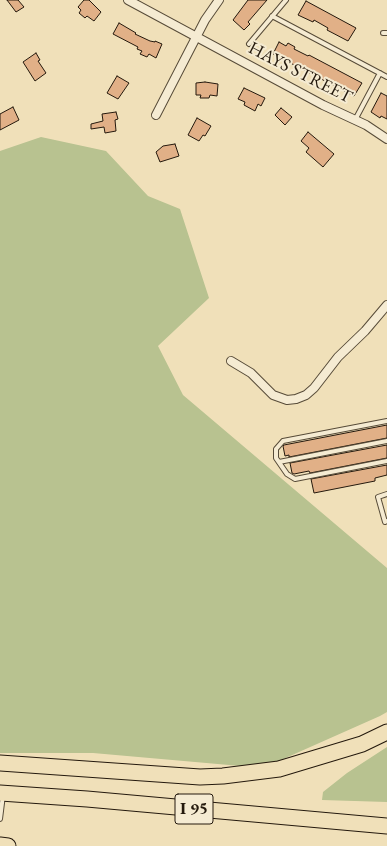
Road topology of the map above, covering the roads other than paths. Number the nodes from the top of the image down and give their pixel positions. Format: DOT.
graph roads {
  1 [pos="128,0"];
  2 [pos="219,0"];
  3 [pos="286,0"];
  4 [pos="272,16"];
  5 [pos="197,37"];
  6 [pos="249,44"];
  7 [pos="380,73"];
  8 [pos="387,77"];
  9 [pos="156,115"];
  10 [pos="355,120"];
  11 [pos="387,139"];
  12 [pos="387,304"];
  13 [pos="231,361"];
  14 [pos="387,420"];
  15 [pos="387,441"];
  16 [pos="387,461"];
  17 [pos="279,462"];
  18 [pos="387,494"];
  19 [pos="387,521"];
  20 [pos="387,732"];
  21 [pos="0,763"];
  22 [pos="2,793"];
  23 [pos="0,819"];
  24 [pos="387,826"];
  25 [pos="0,846"];
  26 [pos="8,846"];
  1 -- 5 [label="street, HAYS STREET"];
  2 -- 5 [label="street"];
  3 -- 4 [label="lane"];
  4 -- 6 [label="lane"];
  4 -- 7 [label="lane"];
  5 -- 9 [label="street"];
  5 -- 10 [label="street, HAYS STREET"];
  7 -- 8 [label="lane"];
  7 -- 10 [label="lane"];
  10 -- 11 [label="street, HAYS STREET"];
  12 -- 13 [label="street"];
  14 -- 17 [label="lane"];
  15 -- 17 [label="lane"];
  16 -- 17 [label="lane"];
  18 -- 19 [label="lane"];
  20 -- 21 [label="highway"];
  22 -- 23 [label="lane"];
  22 -- 24 [label="highway, I 95"];
  25 -- 26 [label="highway"];
}
